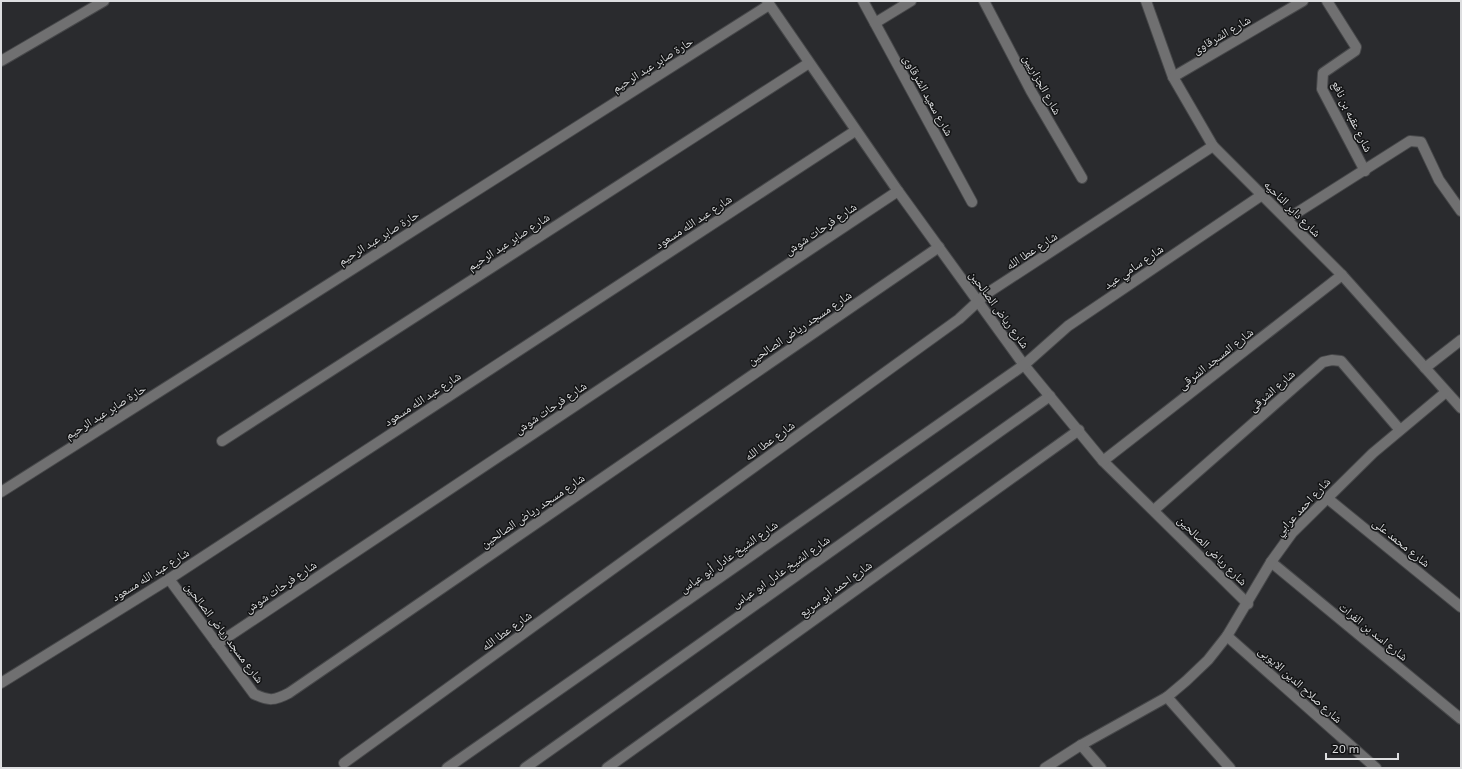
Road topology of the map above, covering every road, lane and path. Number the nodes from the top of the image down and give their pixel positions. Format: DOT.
graph roads {
  1 [pos="104,1"];
  2 [pos="863,1"];
  3 [pos="911,1"];
  4 [pos="984,1"];
  5 [pos="1146,1"];
  6 [pos="1303,1"];
  7 [pos="1327,1"];
  8 [pos="768,3"];
  9 [pos="875,23"];
  10 [pos="1,61"];
  11 [pos="809,62"];
  12 [pos="1173,77"];
  13 [pos="855,131"];
  14 [pos="1213,146"];
  15 [pos="1365,171"];
  16 [pos="1082,178"];
  17 [pos="898,191"];
  18 [pos="1262,195"];
  19 [pos="972,202"];
  20 [pos="1461,211"];
  21 [pos="1286,219"];
  22 [pos="939,247"];
  23 [pos="1342,275"];
  24 [pos="979,302"];
  25 [pos="1461,340"];
  26 [pos="1024,365"];
  27 [pos="1426,368"];
  28 [pos="1446,392"];
  29 [pos="1050,396"];
  30 [pos="1459,401"];
  31 [pos="1079,430"];
  32 [pos="1400,430"];
  33 [pos="222,441"];
  34 [pos="1103,461"];
  35 [pos="1,492"];
  36 [pos="1327,498"];
  37 [pos="1154,510"];
  38 [pos="1271,562"];
  39 [pos="169,578"];
  40 [pos="1248,604"];
  41 [pos="1461,607"];
  42 [pos="1228,636"];
  43 [pos="217,644"];
  44 [pos="1,683"];
  45 [pos="1167,697"];
  46 [pos="1461,719"];
  47 [pos="1081,745"];
  48 [pos="344,763"];
  49 [pos="447,768"];
  50 [pos="525,768"];
  51 [pos="607,768"];
  52 [pos="1045,768"];
  53 [pos="1101,768"];
  54 [pos="1230,768"];
  55 [pos="1376,768"];
  1 -- 10 [label="street"];
  2 -- 9 [label="street, شارع سعيد الشرقاوى"];
  3 -- 9 [label="street"];
  4 -- 16 [label="street, شارع الجزاريين"];
  5 -- 12 [label="street, شارع داير الناحيه"];
  6 -- 12 [label="street, شارع الشرقاوى"];
  7 -- 15 [label="street, شارع عقبه بن نافع"];
  8 -- 11 [label="street, شارع رياض الصالحين"];
  8 -- 35 [label="street, حارة صابر عبد الرحيم"];
  9 -- 19 [label="street, شارع سعيد الشرقاوى"];
  11 -- 13 [label="street, شارع رياض الصالحين"];
  11 -- 33 [label="street, شارع صابر عبد الرحيم"];
  12 -- 14 [label="street, شارع داير الناحيه"];
  13 -- 17 [label="street, شارع رياض الصالحين"];
  13 -- 39 [label="street, شارع عبد الله مسعود"];
  14 -- 18 [label="street, شارع داير الناحيه"];
  14 -- 24 [label="street, شارع عطا الله"];
  15 -- 20 [label="street, شارع عقبه بن نافع"];
  15 -- 21 [label="street, شارع عقبه بن نافع"];
  17 -- 22 [label="street, شارع رياض الصالحين"];
  17 -- 43 [label="street, شارع فرحات شوش"];
  18 -- 21 [label="street, شارع داير الناحيه"];
  18 -- 26 [label="street, شارع سامي عيد"];
  21 -- 23 [label="street, شارع داير الناحيه"];
  22 -- 24 [label="street, شارع رياض الصالحين"];
  22 -- 43 [label="street, شارع مسجد رياض الصالحين"];
  23 -- 27 [label="street, شارع داير الناحيه"];
  23 -- 34 [label="street, شارع المسجد الشرقى"];
  24 -- 26 [label="street, شارع رياض الصالحين"];
  24 -- 48 [label="street, شارع عطا الله"];
  25 -- 27 [label="street"];
  26 -- 29 [label="street, شارع رياض الصالحين"];
  26 -- 49 [label="street, شارع الشيخ عادل أبو عباس"];
  27 -- 28 [label="street, شارع داير الناحيه"];
  28 -- 30 [label="street, شارع داير الناحيه"];
  28 -- 32 [label="street, شارع احمد عرابي"];
  29 -- 31 [label="street, شارع رياض الصالحين"];
  29 -- 50 [label="street, شارع الشيخ عادل ابو عباس"];
  31 -- 34 [label="street, شارع رياض الصالحين"];
  31 -- 51 [label="street, شارع احمد أبو سريع"];
  32 -- 36 [label="street, شارع احمد عرابي"];
  32 -- 37 [label="street, شارع الشرقى"];
  34 -- 37 [label="street, شارع رياض الصالحين"];
  36 -- 38 [label="street, شارع احمد عرابي"];
  36 -- 41 [label="street, شارع محمد على"];
  37 -- 40 [label="street, شارع رياض الصالحين"];
  38 -- 40 [label="street, شارع احمد عرابي"];
  38 -- 46 [label="street, شارع اسد بن الفرات"];
  39 -- 43 [label="street, شارع مسجد رياض الصالحين"];
  39 -- 44 [label="street, شارع عبد الله مسعود"];
  40 -- 42 [label="street, شارع احمد عرابي"];
  42 -- 45 [label="street, شارع احمد عرابي"];
  42 -- 55 [label="street, شارع صلاح الدين الايوبى"];
  45 -- 47 [label="street, شارع احمد عرابي"];
  45 -- 54 [label="street"];
  47 -- 52 [label="street, شارع احمد عرابي"];
  47 -- 53 [label="street"];
}
